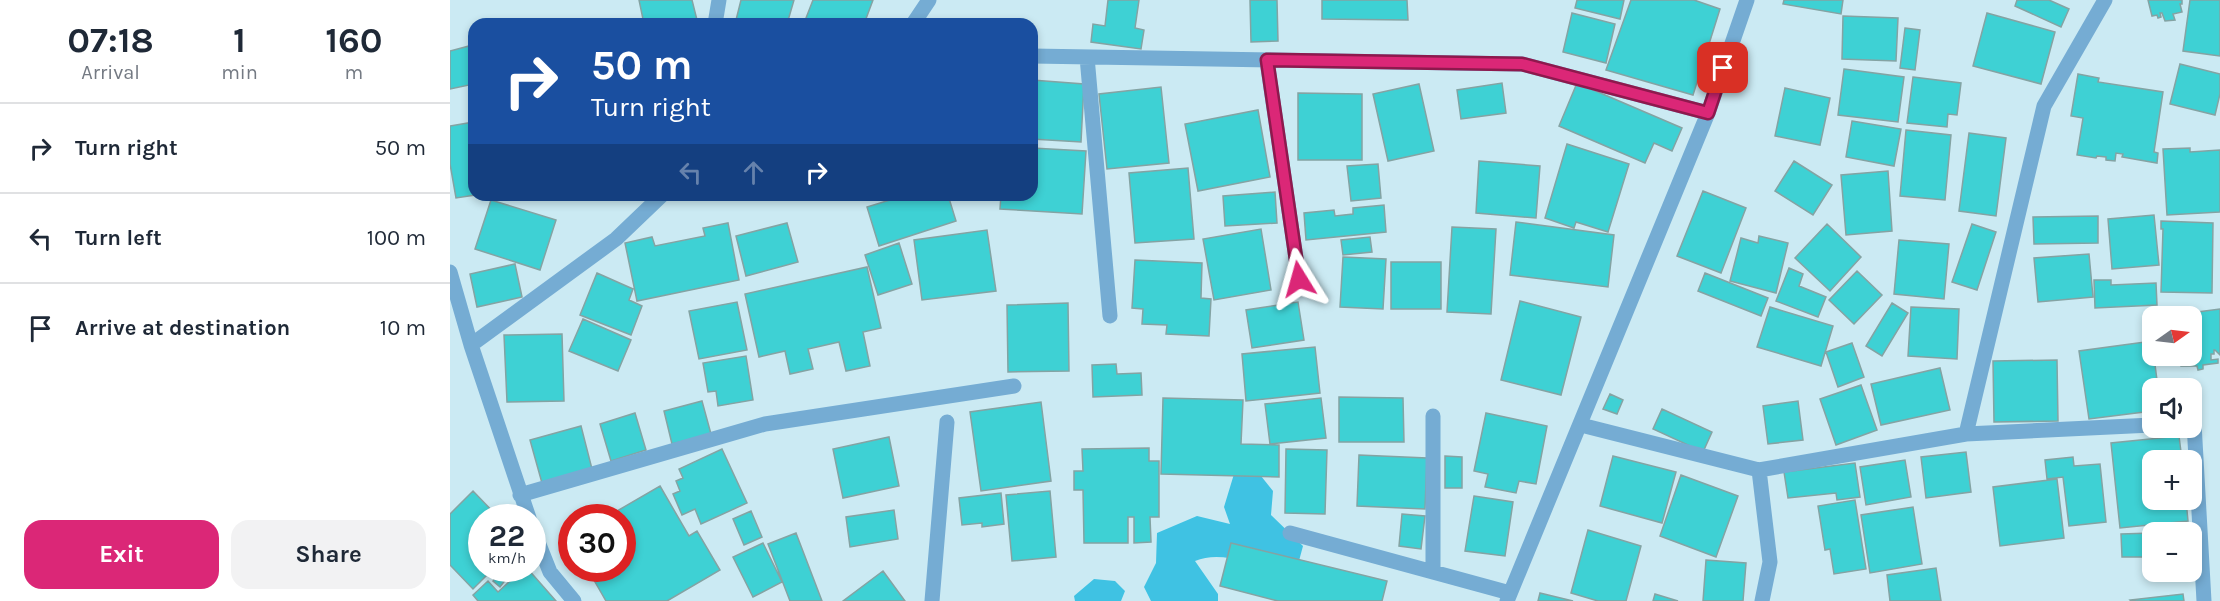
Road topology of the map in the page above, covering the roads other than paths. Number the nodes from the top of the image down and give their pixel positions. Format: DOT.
graph roads {
  1 [pos="719,0"];
  2 [pos="929,0"];
  3 [pos="1746,0"];
  4 [pos="2105,0"];
  5 [pos="716,18"];
  6 [pos="917,18"];
  7 [pos="1038,56"];
  8 [pos="1087,57"];
  9 [pos="1267,60"];
  10 [pos="1708,113"];
  11 [pos="657,201"];
  12 [pos="450,272"];
  13 [pos="1299,279"];
  14 [pos="1110,316"];
  15 [pos="471,345"];
  16 [pos="1014,386"];
  17 [pos="1433,416"];
  18 [pos="947,422"];
  19 [pos="1581,425"];
  20 [pos="2142,425"];
  21 [pos="1966,434"];
  22 [pos="2195,438"];
  23 [pos="1759,470"];
  24 [pos="520,495"];
  25 [pos="524,504"];
  26 [pos="1290,533"];
  27 [pos="546,562"];
  28 [pos="1432,572"];
  29 [pos="1509,597"];
  30 [pos="574,601"];
  31 [pos="932,601"];
  32 [pos="1762,601"];
  33 [pos="2204,601"];
  1 -- 5 [label="street"];
  2 -- 6 [label="street"];
  3 -- 10 [label="street"];
  4 -- 21 [label="street"];
  7 -- 8 [label="street"];
  8 -- 9 [label="street"];
  8 -- 14 [label="street"];
  9 -- 10 [label="street"];
  9 -- 13 [label="street"];
  10 -- 19 [label="street"];
  11 -- 15 [label="street"];
  12 -- 15 [label="street"];
  15 -- 24 [label="street"];
  16 -- 24 [label="street"];
  17 -- 28 [label="street"];
  18 -- 31 [label="street"];
  19 -- 23 [label="street"];
  19 -- 29 [label="street"];
  20 -- 21 [label="street"];
  21 -- 23 [label="street"];
  22 -- 33 [label="street"];
  23 -- 32 [label="street"];
  24 -- 25 [label="street"];
  26 -- 28 [label="street"];
  27 -- 30 [label="street"];
  28 -- 29 [label="street"];
}
